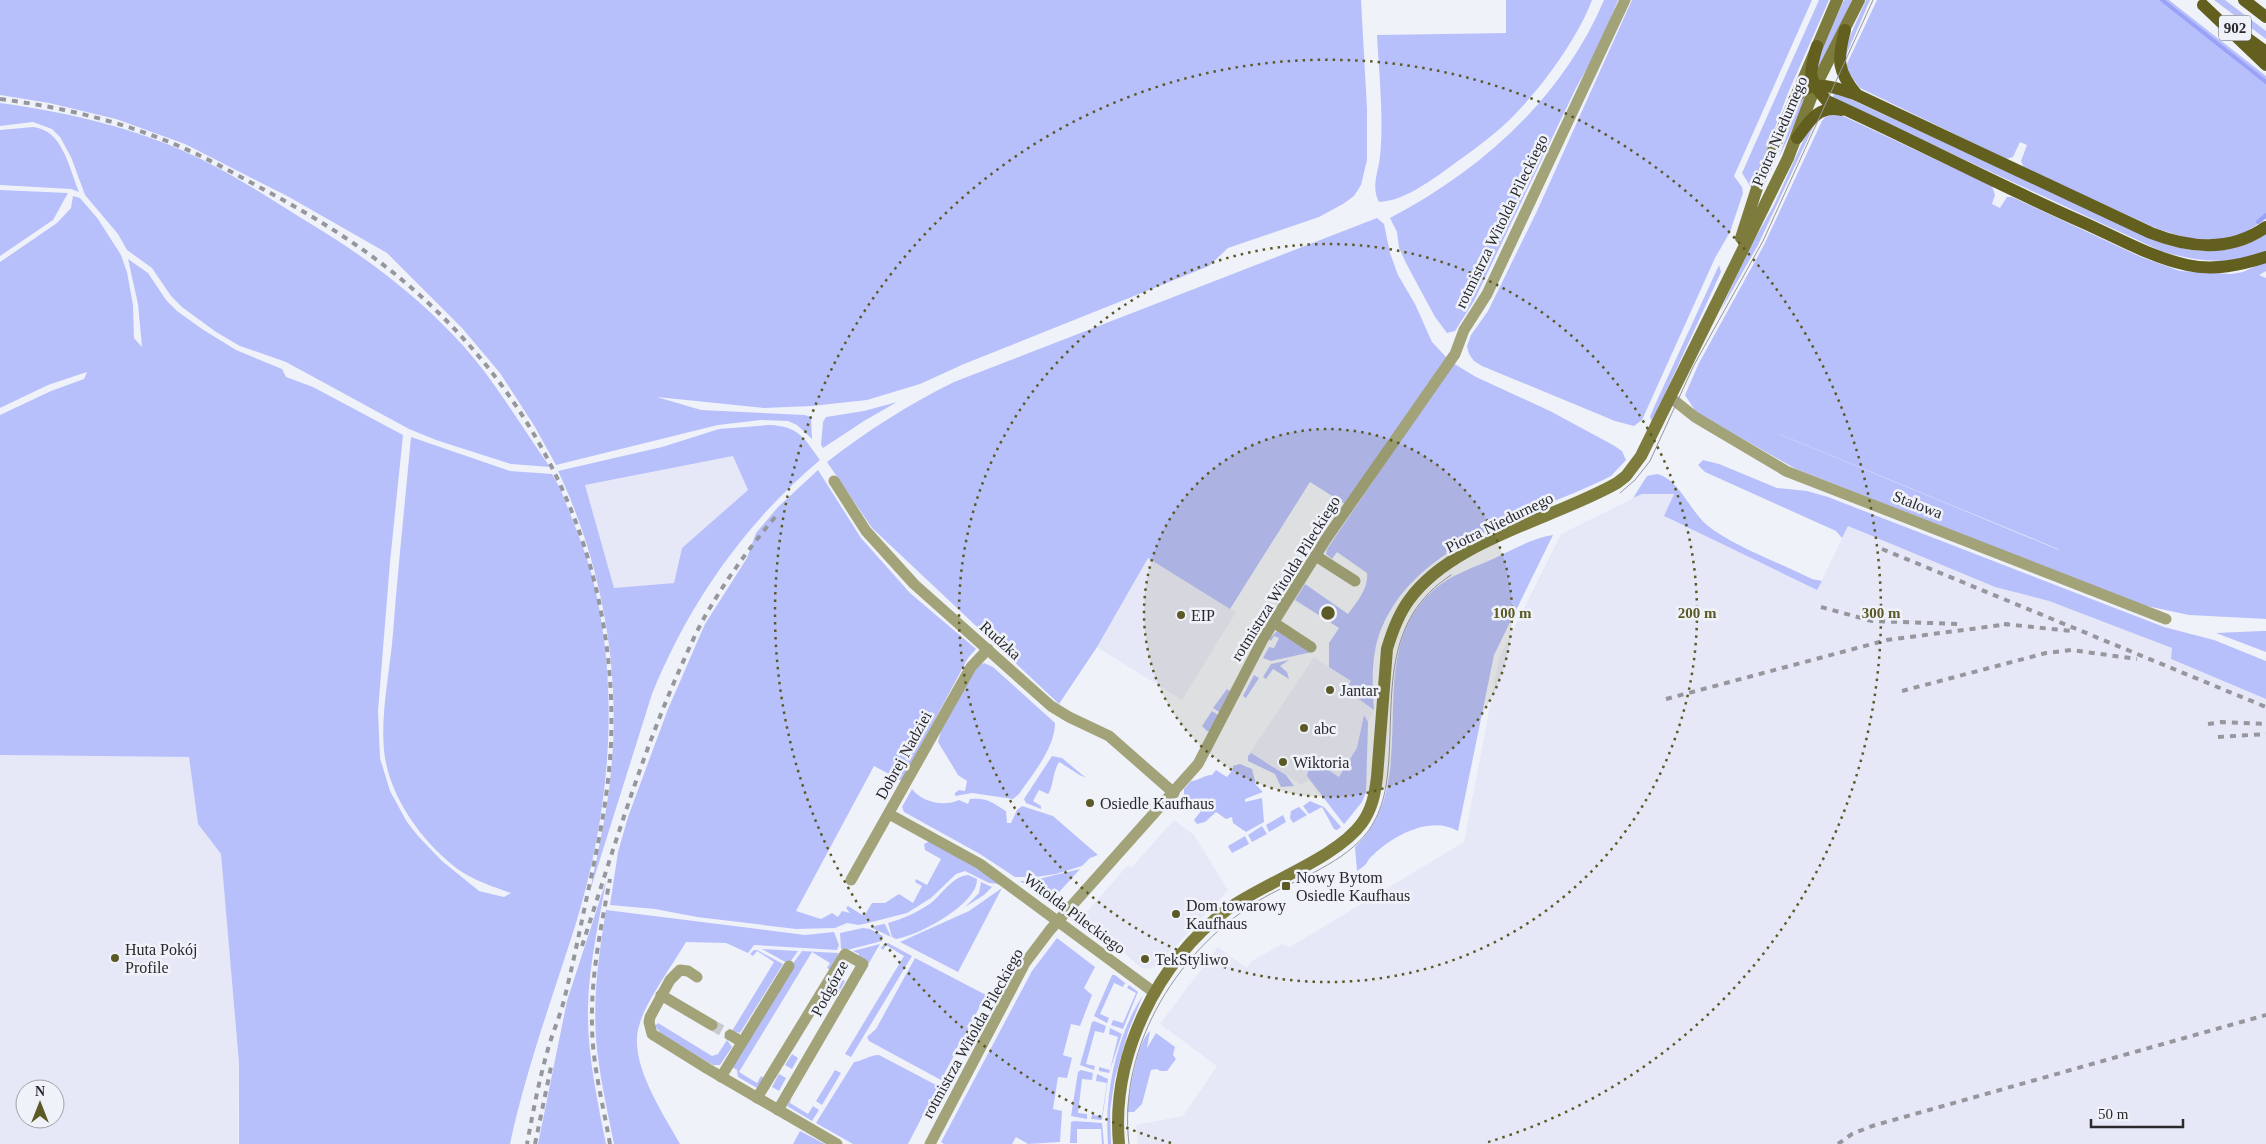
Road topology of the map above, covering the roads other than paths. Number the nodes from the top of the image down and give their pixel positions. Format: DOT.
graph roads {
  1 [pos="1625,0"];
  2 [pos="1837,0"];
  3 [pos="1859,0"];
  4 [pos="2244,0"];
  5 [pos="2200,2"];
  6 [pos="2266,17"];
  7 [pos="1845,30"];
  8 [pos="1816,46"];
  9 [pos="2266,52"];
  10 [pos="2266,65"];
  11 [pos="1815,87"];
  12 [pos="1857,94"];
  13 [pos="1794,100"];
  14 [pos="1848,111"];
  15 [pos="1797,138"];
  16 [pos="2266,227"];
  17 [pos="2266,257"];
  18 [pos="1728,276"];
  19 [pos="1670,398"];
  20 [pos="834,481"];
  21 [pos="1316,556"];
  22 [pos="1355,581"];
  23 [pos="2166,619"];
  24 [pos="1273,622"];
  25 [pos="1311,647"];
  26 [pos="988,649"];
  27 [pos="1174,793"];
  28 [pos="888,814"];
  29 [pos="852,880"];
  30 [pos="1059,920"];
  31 [pos="789,966"];
  32 [pos="697,977"];
  33 [pos="1155,993"];
  34 [pos="661,995"];
  35 [pos="712,1025"];
  36 [pos="730,1035"];
  37 [pos="742,1042"];
  38 [pos="721,1076"];
  39 [pos="757,1098"];
  40 [pos="778,1110"];
  41 [pos="837,1144"];
  42 [pos="930,1144"];
  43 [pos="1119,1144"];
  1 -- 21 [label="street, rotmistrza Witolda Pileckiego"];
  2 -- 8 [label="street, Piotra Niedurnego"];
  3 -- 7 [label="street, Piotra Niedurnego"];
  4 -- 6 [label="main road, 902"];
  5 -- 9 [label="main road, 902"];
  5 -- 10 [label="main road"];
  7 -- 11 [label="street, Piotra Niedurnego"];
  7 -- 12 [label="main road"];
  8 -- 11 [label="main road"];
  8 -- 13 [label="street, Piotra Niedurnego"];
  11 -- 12 [label="main road"];
  11 -- 13 [label="main road"];
  11 -- 14 [label="main road"];
  11 -- 15 [label="street, Piotra Niedurnego"];
  12 -- 16 [label="main road"];
  13 -- 18 [label="street, Piotra Niedurnego"];
  14 -- 15 [label="main road"];
  14 -- 17 [label="main road"];
  15 -- 18 [label="street, Piotra Niedurnego"];
  18 -- 19 [label="street, Piotra Niedurnego"];
  19 -- 23 [label="street, Stalowa"];
  19 -- 33 [label="street, Piotra Niedurnego"];
  20 -- 26 [label="street, Rudzka"];
  21 -- 22 [label="street"];
  21 -- 24 [label="street, rotmistrza Witolda Pileckiego"];
  24 -- 25 [label="street"];
  24 -- 27 [label="street, rotmistrza Witolda Pileckiego"];
  26 -- 27 [label="street, Rudzka"];
  26 -- 28 [label="street, Dobrej Nadziei"];
  27 -- 30 [label="street, rotmistrza Witolda Pileckiego"];
  28 -- 29 [label="street, Dobrej Nadziei"];
  28 -- 30 [label="street, Witolda Pileckiego"];
  30 -- 33 [label="street, Witolda Pileckiego"];
  30 -- 42 [label="street, rotmistrza Witolda Pileckiego"];
  31 -- 37 [label="street"];
  32 -- 34 [label="street"];
  33 -- 43 [label="street, Piotra Niedurnego"];
  34 -- 35 [label="street"];
  34 -- 38 [label="street"];
  36 -- 37 [label="street"];
  37 -- 38 [label="street"];
  38 -- 39 [label="street"];
  39 -- 40 [label="street"];
  39 -- 40 [label="street, Podgórze"];
  40 -- 41 [label="street"];
}
